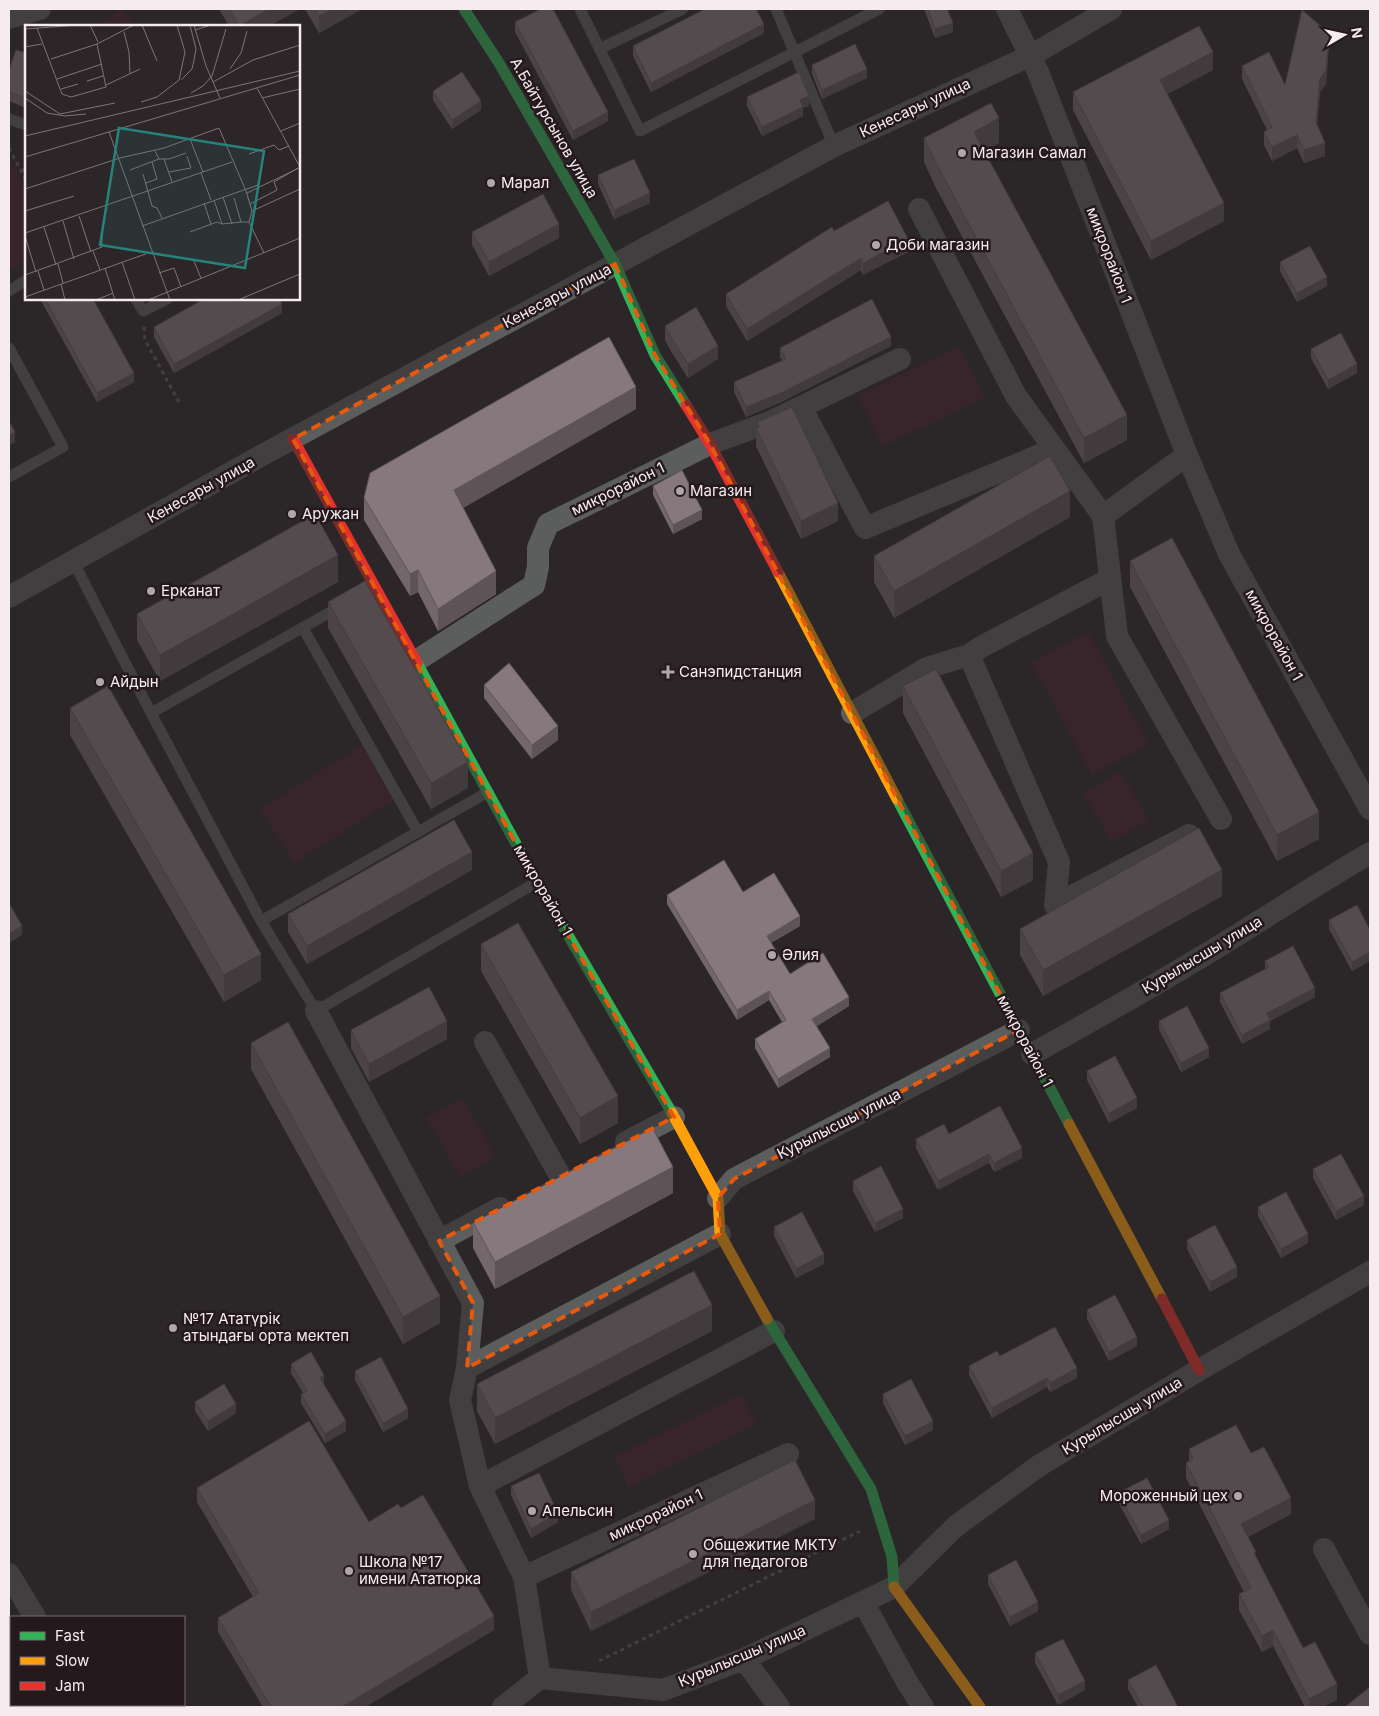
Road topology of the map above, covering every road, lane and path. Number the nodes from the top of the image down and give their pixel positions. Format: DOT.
graph roads {
  1 [pos="40,9"];
  2 [pos="464,9"];
  3 [pos="580,9"];
  4 [pos="683,9"];
  5 [pos="776,9"];
  6 [pos="880,9"];
  7 [pos="1007,9"];
  8 [pos="1111,9"];
  9 [pos="9,18"];
  10 [pos="598,49"];
  11 [pos="794,52"];
  12 [pos="1030,56"];
  13 [pos="9,119"];
  14 [pos="25,125"];
  15 [pos="834,146"];
  16 [pos="9,148"];
  17 [pos="25,169"];
  18 [pos="21,171"];
  19 [pos="25,179"];
  20 [pos="920,209"];
  21 [pos="615,264"];
  22 [pos="25,281"];
  23 [pos="9,290"];
  24 [pos="137,300"];
  25 [pos="165,300"];
  26 [pos="143,312"];
  27 [pos="9,348"];
  28 [pos="900,359"];
  29 [pos="180,402"];
  30 [pos="801,407"];
  31 [pos="293,439"];
  32 [pos="710,444"];
  33 [pos="1054,449"];
  34 [pos="1187,455"];
  35 [pos="9,477"];
  36 [pos="1103,516"];
  37 [pos="73,561"];
  38 [pos="1110,579"];
  39 [pos="10,592"];
  40 [pos="351,600"];
  41 [pos="302,628"];
  42 [pos="970,655"];
  43 [pos="416,661"];
  44 [pos="151,713"];
  45 [pos="852,713"];
  46 [pos="488,792"];
  47 [pos="1370,809"];
  48 [pos="1221,819"];
  49 [pos="418,832"];
  50 [pos="1189,835"];
  51 [pos="1370,852"];
  52 [pos="537,882"];
  53 [pos="261,921"];
  54 [pos="316,1011"];
  55 [pos="1020,1030"];
  56 [pos="484,1042"];
  57 [pos="1032,1054"];
  58 [pos="674,1116"];
  59 [pos="604,1153"];
  60 [pos="560,1176"];
  61 [pos="718,1198"];
  62 [pos="516,1199"];
  63 [pos="720,1234"];
  64 [pos="439,1241"];
  65 [pos="1370,1272"];
  66 [pos="774,1331"];
  67 [pos="467,1368"];
  68 [pos="1199,1370"];
  69 [pos="788,1454"];
  70 [pos="480,1486"];
  71 [pos="880,1521"];
  72 [pos="1324,1549"];
  73 [pos="9,1574"];
  74 [pos="524,1577"];
  75 [pos="894,1587"];
  76 [pos="863,1602"];
  77 [pos="34,1616"];
  78 [pos="1370,1634"];
  79 [pos="744,1659"];
  80 [pos="596,1662"];
  81 [pos="540,1678"];
  82 [pos="668,1699"];
  83 [pos="502,1707"];
  84 [pos="779,1707"];
  85 [pos="923,1707"];
  86 [pos="980,1707"];
  1 -- 9 [label="street"];
  2 -- 21 [label="street, А.Байтурсынов улица"];
  3 -- 10 [label="lane"];
  4 -- 10 [label="lane"];
  5 -- 11 [label="lane"];
  6 -- 11 [label="lane"];
  7 -- 12 [label="street, микрорайон 1"];
  8 -- 12 [label="street, Кенесары улица"];
  10 -- 11 [label="lane"];
  11 -- 15 [label="lane"];
  12 -- 15 [label="street, Кенесары улица"];
  12 -- 34 [label="street, микрорайон 1"];
  13 -- 14 [label="lane"];
  15 -- 21 [label="street, Кенесары улица"];
  16 -- 18 [label="path"];
  17 -- 18 [label="path"];
  18 -- 19 [label="path"];
  20 -- 33 [label="street"];
  21 -- 31 [label="street, Кенесары улица"];
  21 -- 32 [label="street, микрорайон 1"];
  22 -- 23 [label="lane"];
  24 -- 26 [label="lane"];
  25 -- 26 [label="lane"];
  26 -- 29 [label="path"];
  27 -- 35 [label="lane"];
  28 -- 30 [label="street, микрорайон 1"];
  30 -- 32 [label="street, микрорайон 1"];
  30 -- 33 [label="street"];
  31 -- 37 [label="street, Кенесары улица"];
  31 -- 43 [label="street, микрорайон 1"];
  32 -- 43 [label="street, микрорайон 1"];
  32 -- 45 [label="street, микрорайон 1"];
  33 -- 36 [label="street"];
  34 -- 36 [label="street"];
  34 -- 47 [label="street, микрорайон 1"];
  36 -- 38 [label="street"];
  37 -- 39 [label="street, Кенесары улица"];
  37 -- 44 [label="lane"];
  38 -- 42 [label="street"];
  38 -- 48 [label="street"];
  40 -- 41 [label="lane"];
  41 -- 44 [label="lane"];
  41 -- 49 [label="lane"];
  42 -- 45 [label="street"];
  42 -- 50 [label="street"];
  43 -- 46 [label="street, микрорайон 1"];
  44 -- 53 [label="lane"];
  45 -- 55 [label="street, микрорайон 1"];
  46 -- 49 [label="lane"];
  46 -- 52 [label="street, микрорайон 1"];
  49 -- 53 [label="lane"];
  51 -- 57 [label="street, Курылысшы улица"];
  52 -- 54 [label="lane"];
  52 -- 58 [label="street, микрорайон 1"];
  53 -- 54 [label="lane"];
  54 -- 64 [label="street"];
  55 -- 57 [label="street, микрорайон 1"];
  55 -- 61 [label="street, Курылысшы улица"];
  56 -- 60 [label="street"];
  57 -- 68 [label="street, микрорайон 1"];
  58 -- 59 [label="street"];
  58 -- 61 [label="street, микрорайон 1"];
  61 -- 63 [label="street"];
  62 -- 64 [label="street"];
  63 -- 66 [label="street"];
  63 -- 67 [label="street"];
  64 -- 67 [label="street"];
  65 -- 68 [label="street, Курылысшы улица"];
  66 -- 70 [label="street"];
  66 -- 71 [label="street"];
  67 -- 70 [label="street"];
  68 -- 75 [label="street, Курылысшы улица"];
  69 -- 74 [label="street, микрорайон 1"];
  70 -- 74 [label="street"];
  71 -- 75 [label="street"];
  71 -- 80 [label="path"];
  72 -- 78 [label="street"];
  73 -- 77 [label="street"];
  74 -- 81 [label="street"];
  75 -- 76 [label="street, Курылысшы улица"];
  75 -- 86 [label="street"];
  76 -- 79 [label="street, Курылысшы улица"];
  76 -- 85 [label="street"];
  79 -- 82 [label="street, Курылысшы улица"];
  79 -- 84 [label="street"];
  81 -- 82 [label="street, Курылысшы улица"];
  81 -- 83 [label="street"];
}
